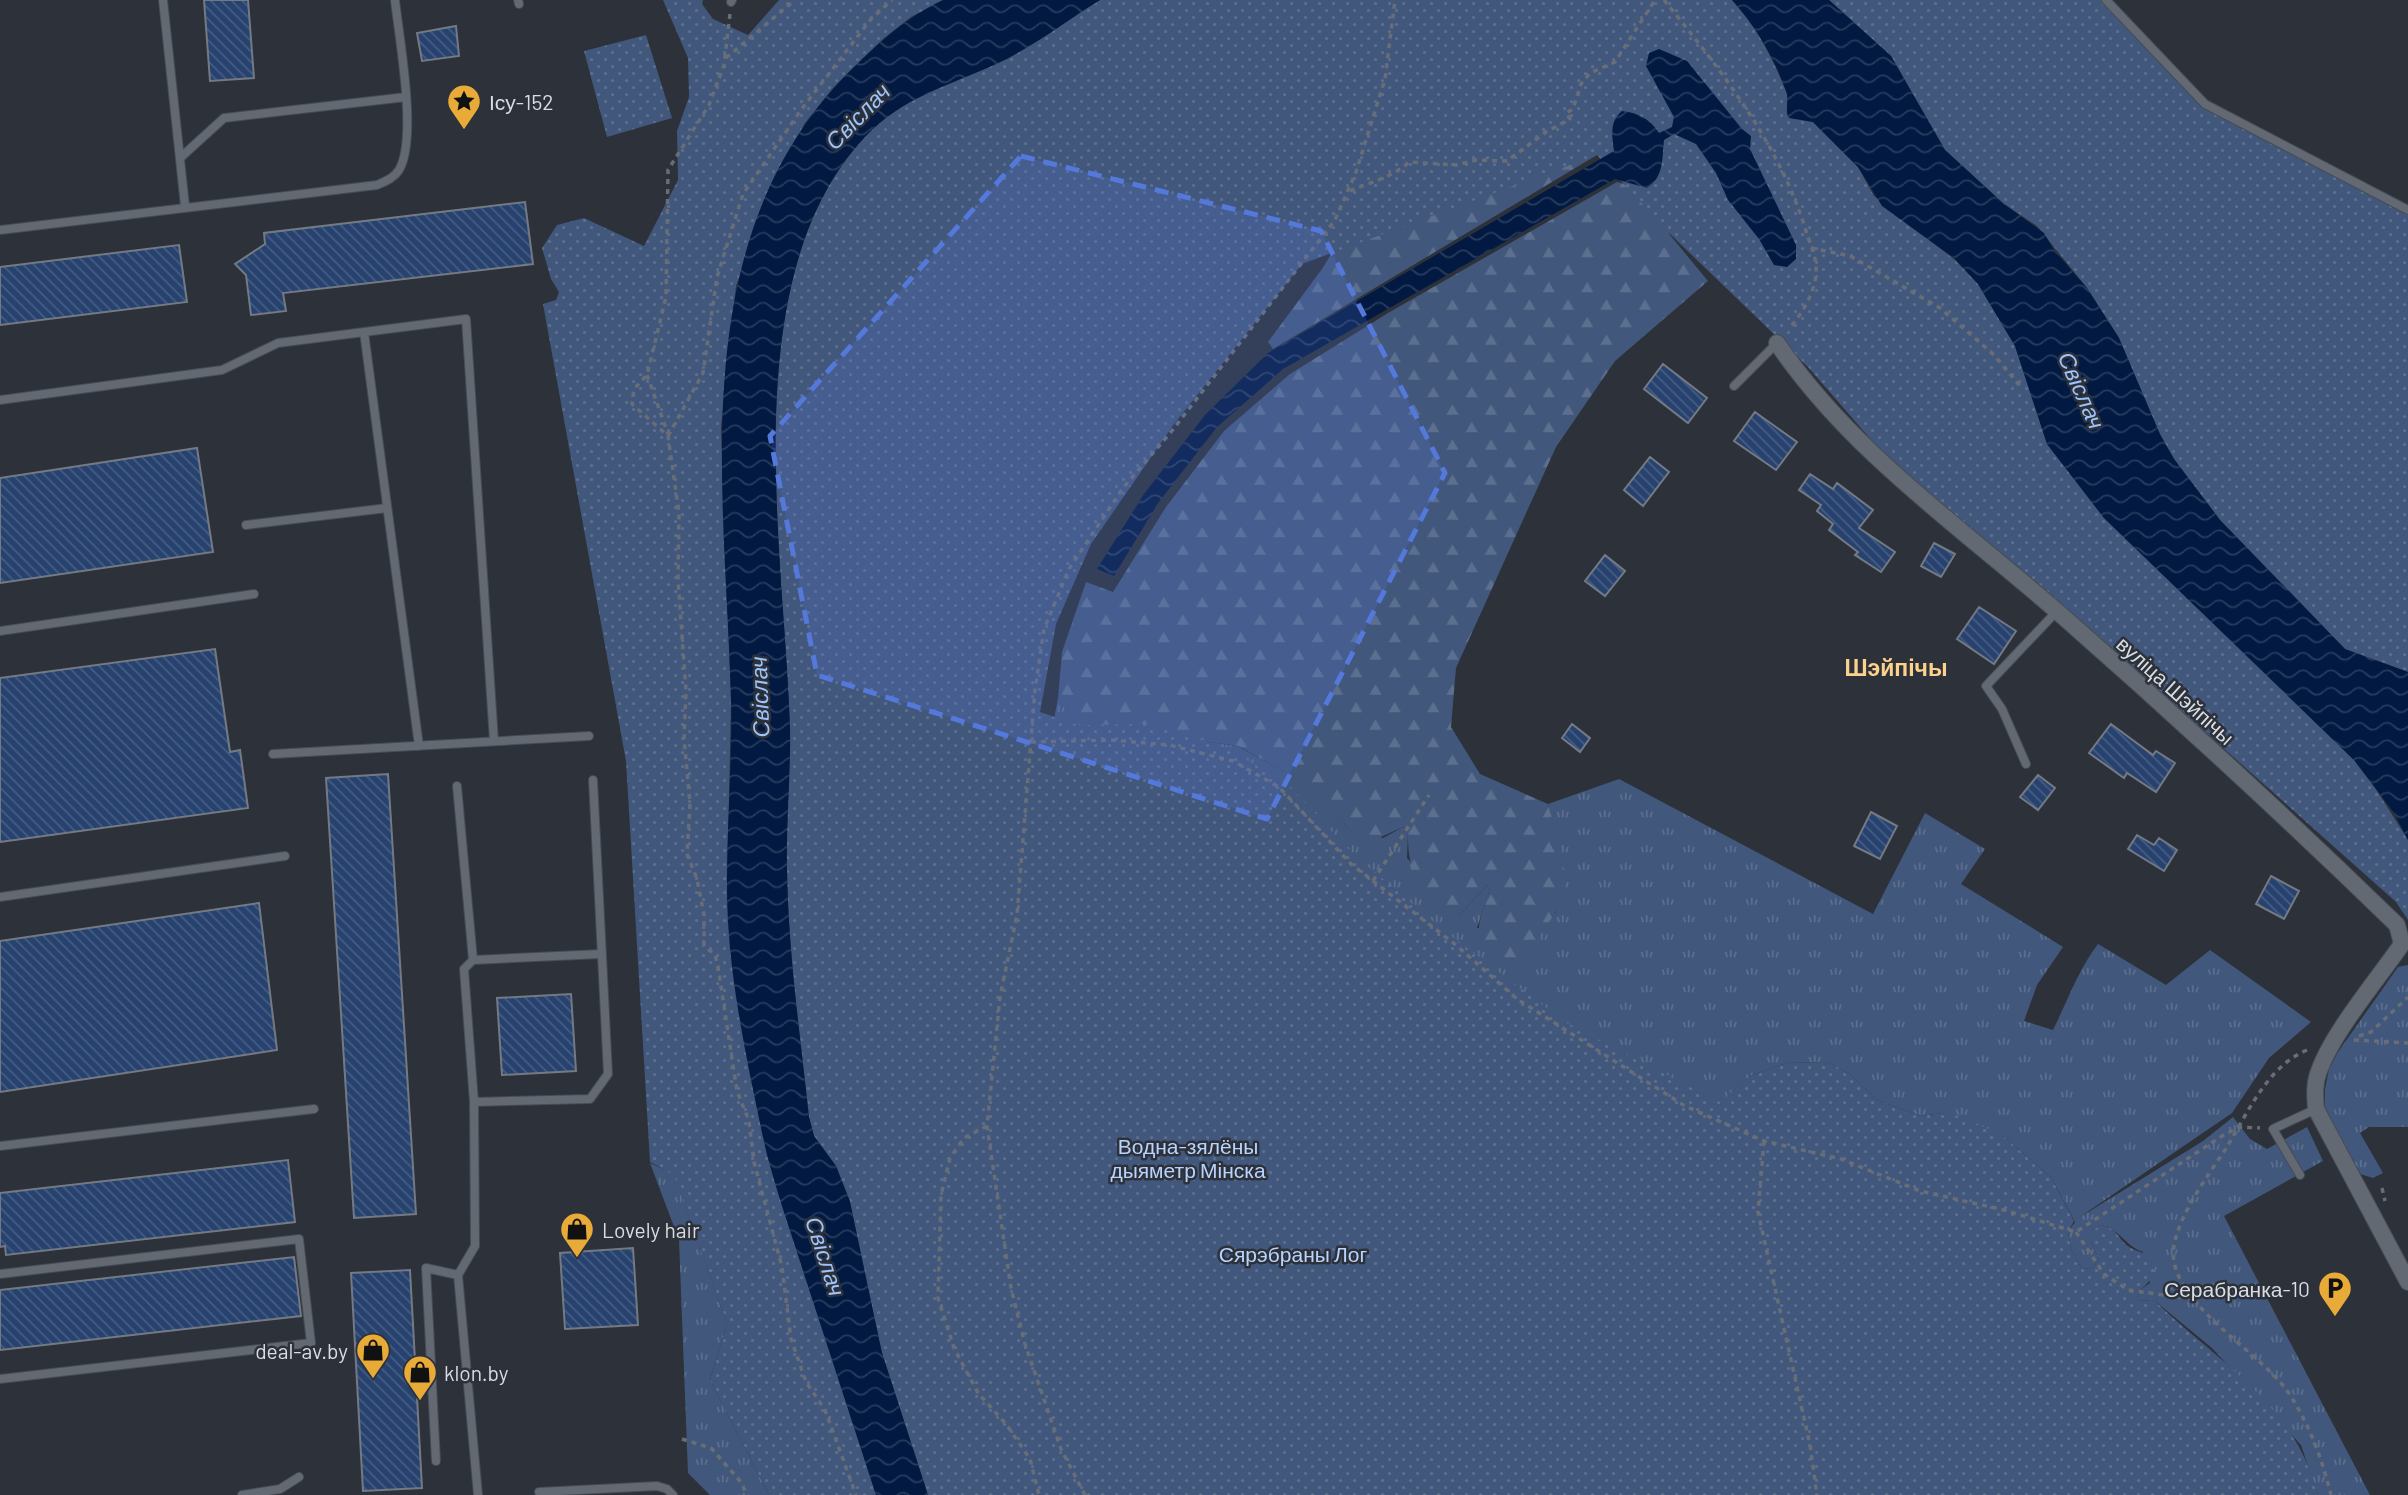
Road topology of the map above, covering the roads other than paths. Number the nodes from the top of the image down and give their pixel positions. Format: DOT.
graph roads {
  1 [pos="163,0"];
  2 [pos="395,0"];
  3 [pos="2106,0"];
  4 [pos="406,97"];
  5 [pos="180,158"];
  6 [pos="185,206"];
  7 [pos="2408,210"];
  8 [pos="0,230"];
  9 [pos="364,332"];
  10 [pos="1777,343"];
  11 [pos="1734,386"];
  12 [pos="0,400"];
  13 [pos="387,508"];
  14 [pos="246,525"];
  15 [pos="254,594"];
  16 [pos="2057,611"];
  17 [pos="0,631"];
  18 [pos="589,736"];
  19 [pos="494,741"];
  20 [pos="419,746"];
  21 [pos="273,754"];
  22 [pos="2026,764"];
  23 [pos="593,780"];
  24 [pos="457,786"];
  25 [pos="285,856"];
  26 [pos="0,897"];
  27 [pos="601,954"];
  28 [pos="473,960"];
  29 [pos="474,1102"];
  30 [pos="314,1109"];
  31 [pos="2316,1109"];
  32 [pos="0,1146"];
  33 [pos="2300,1175"];
  34 [pos="0,1274"];
  35 [pos="458,1275"];
  36 [pos="2408,1282"];
  37 [pos="0,1379"];
  38 [pos="436,1461"];
  39 [pos="299,1477"];
  40 [pos="539,1492"];
  41 [pos="242,1495"];
  42 [pos="478,1495"];
  43 [pos="673,1495"];
  1 -- 5 [label="lane"];
  2 -- 4 [label="lane"];
  3 -- 7 [label="lane"];
  4 -- 5 [label="lane"];
  4 -- 6 [label="lane"];
  5 -- 6 [label="lane"];
  6 -- 8 [label="lane"];
  9 -- 12 [label="lane"];
  9 -- 13 [label="lane"];
  9 -- 19 [label="lane"];
  10 -- 11 [label="lane"];
  10 -- 16 [label="street, вуліца Шэйпічы"];
  13 -- 14 [label="lane"];
  13 -- 20 [label="lane"];
  15 -- 17 [label="lane"];
  16 -- 22 [label="lane"];
  16 -- 31 [label="street, вуліца Шэйпічы"];
  18 -- 19 [label="lane"];
  19 -- 20 [label="lane"];
  20 -- 21 [label="lane"];
  23 -- 27 [label="lane"];
  24 -- 28 [label="lane"];
  25 -- 26 [label="lane"];
  27 -- 28 [label="lane"];
  27 -- 29 [label="lane"];
  28 -- 29 [label="lane"];
  29 -- 35 [label="lane"];
  30 -- 32 [label="lane"];
  31 -- 33 [label="lane"];
  31 -- 36 [label="street"];
  34 -- 37 [label="lane"];
  35 -- 38 [label="lane"];
  35 -- 42 [label="lane"];
  39 -- 41 [label="lane"];
  40 -- 43 [label="lane"];
}
